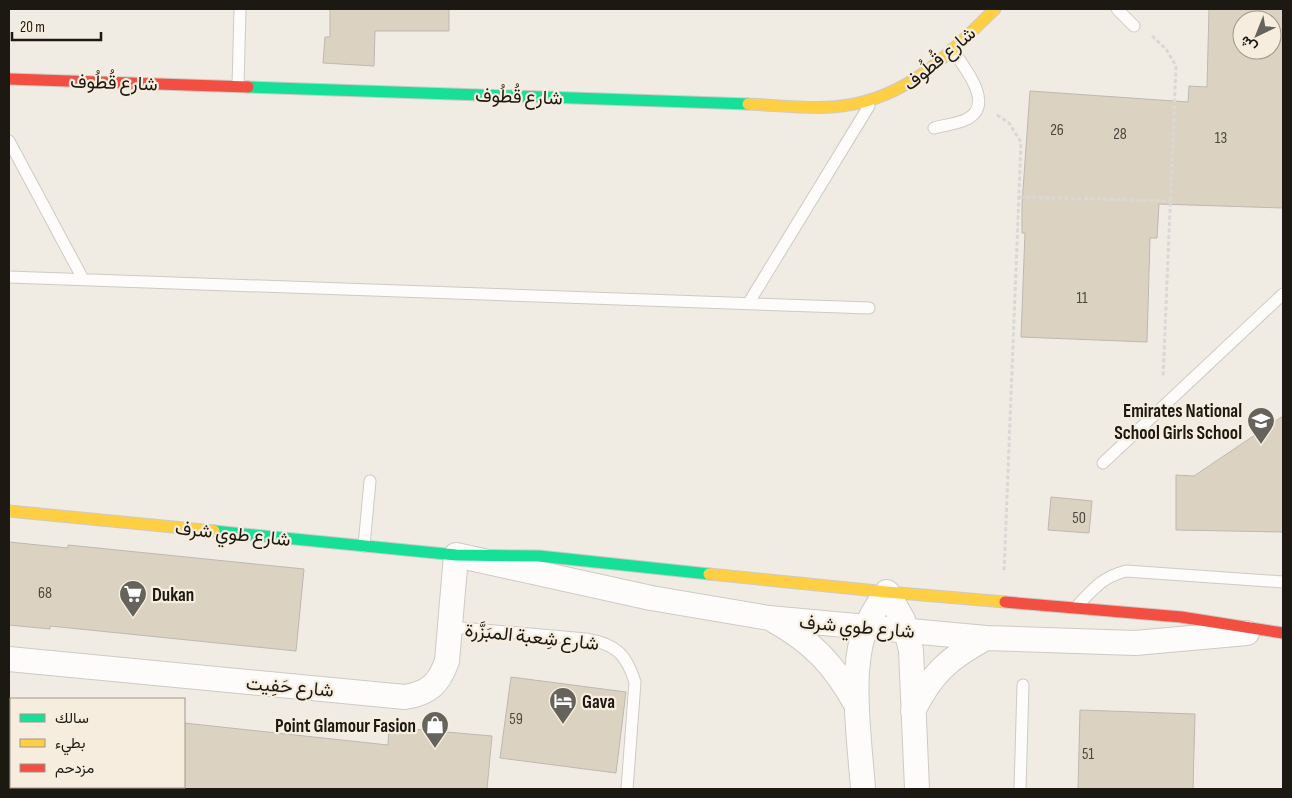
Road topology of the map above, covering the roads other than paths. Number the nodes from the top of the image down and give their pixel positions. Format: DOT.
graph roads {
  1 [pos="240,9"];
  2 [pos="996,9"];
  3 [pos="1117,9"];
  4 [pos="1134,26"];
  5 [pos="952,49"];
  6 [pos="9,79"];
  7 [pos="238,86"];
  8 [pos="871,102"];
  9 [pos="934,128"];
  10 [pos="9,140"];
  11 [pos="9,277"];
  12 [pos="83,279"];
  13 [pos="1283,294"];
  14 [pos="748,304"];
  15 [pos="869,308"];
  16 [pos="1103,463"];
  17 [pos="370,481"];
  18 [pos="9,511"];
  19 [pos="364,546"];
  20 [pos="456,555"];
  21 [pos="1283,582"];
  22 [pos="887,592"];
  23 [pos="1075,608"];
  24 [pos="769,618"];
  25 [pos="866,626"];
  26 [pos="450,627"];
  27 [pos="907,631"];
  28 [pos="1274,632"];
  29 [pos="986,638"];
  30 [pos="9,659"];
  31 [pos="1024,685"];
  32 [pos="857,706"];
  33 [pos="913,711"];
  34 [pos="627,789"];
  35 [pos="863,789"];
  36 [pos="917,789"];
  37 [pos="1020,789"];
  1 -- 7 [label="lane"];
  2 -- 5 [label="street, شارع قُطُوف"];
  3 -- 4 [label="lane"];
  5 -- 8 [label="street, شارع قُطُوف"];
  5 -- 9 [label="lane"];
  6 -- 7 [label="street, شارع قُطُوف"];
  7 -- 8 [label="street, شارع قُطُوف"];
  8 -- 14 [label="lane"];
  10 -- 12 [label="lane"];
  11 -- 12 [label="lane"];
  12 -- 14 [label="lane"];
  13 -- 16 [label="lane"];
  14 -- 15 [label="lane"];
  17 -- 19 [label="lane"];
  18 -- 19 [label="street, شارع طوي شرف"];
  19 -- 20 [label="street, شارع طوي شرف"];
  20 -- 22 [label="street, شارع طوي شرف"];
  20 -- 24 [label="street, شارع طوي شرف"];
  20 -- 26 [label="street, شارع حَفِيت"];
  21 -- 23 [label="lane"];
  22 -- 23 [label="street, شارع طوي شرف"];
  22 -- 25 [label="street"];
  22 -- 27 [label="street"];
  23 -- 28 [label="street, شارع طوي شرف"];
  24 -- 25 [label="street, شارع طوي شرف"];
  24 -- 32 [label="street"];
  25 -- 27 [label="street, شارع طوي شرف"];
  25 -- 32 [label="street"];
  26 -- 30 [label="street, شارع حَفِيت"];
  26 -- 34 [label="lane, شارع شِعبة المبَزَّرة"];
  27 -- 29 [label="street, شارع طوي شرف"];
  27 -- 33 [label="street"];
  28 -- 29 [label="street, شارع طوي شرف"];
  29 -- 33 [label="street"];
  31 -- 37 [label="lane"];
  32 -- 35 [label="street"];
  33 -- 36 [label="street"];
}
